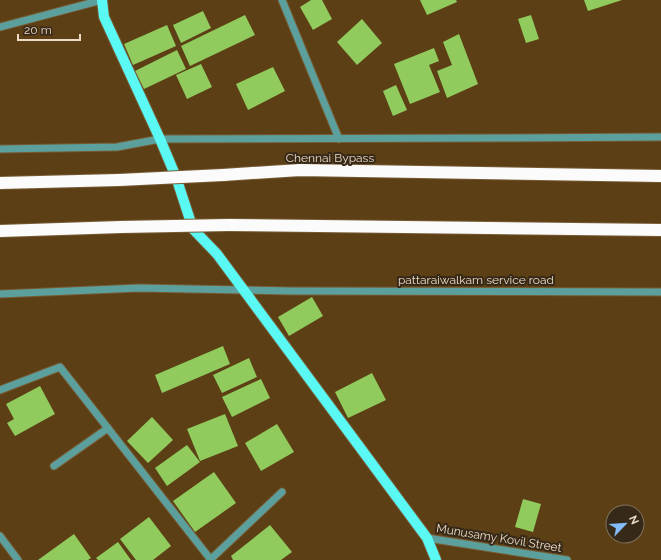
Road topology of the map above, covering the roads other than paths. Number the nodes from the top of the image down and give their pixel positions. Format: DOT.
graph roads {
  1 [pos="102,0"];
  2 [pos="282,0"];
  3 [pos="0,27"];
  4 [pos="661,137"];
  5 [pos="160,139"];
  6 [pos="339,139"];
  7 [pos="0,148"];
  8 [pos="661,176"];
  9 [pos="0,183"];
  10 [pos="0,230"];
  11 [pos="661,230"];
  12 [pos="244,290"];
  13 [pos="661,292"];
  14 [pos="0,294"];
  15 [pos="0,390"];
  16 [pos="108,428"];
  17 [pos="54,466"];
  18 [pos="282,492"];
  19 [pos="0,536"];
  20 [pos="427,538"];
  21 [pos="18,560"];
  22 [pos="211,560"];
  23 [pos="436,560"];
  24 [pos="567,560"];
  1 -- 3 [label="street"];
  1 -- 5 [label="main road"];
  2 -- 6 [label="street"];
  4 -- 6 [label="street"];
  5 -- 6 [label="street"];
  5 -- 7 [label="street"];
  5 -- 12 [label="main road"];
  8 -- 9 [label="highway, Chennai Bypass, bridge"];
  10 -- 11 [label="highway, bridge"];
  12 -- 13 [label="street, pattaraiwalkam service road"];
  12 -- 14 [label="street, pattaraiwalkam service road"];
  12 -- 20 [label="main road"];
  15 -- 16 [label="street"];
  16 -- 17 [label="street"];
  16 -- 22 [label="street"];
  18 -- 22 [label="street"];
  19 -- 21 [label="street"];
  20 -- 23 [label="main road"];
  20 -- 24 [label="street, Munusamy Kovil Street"];
}
